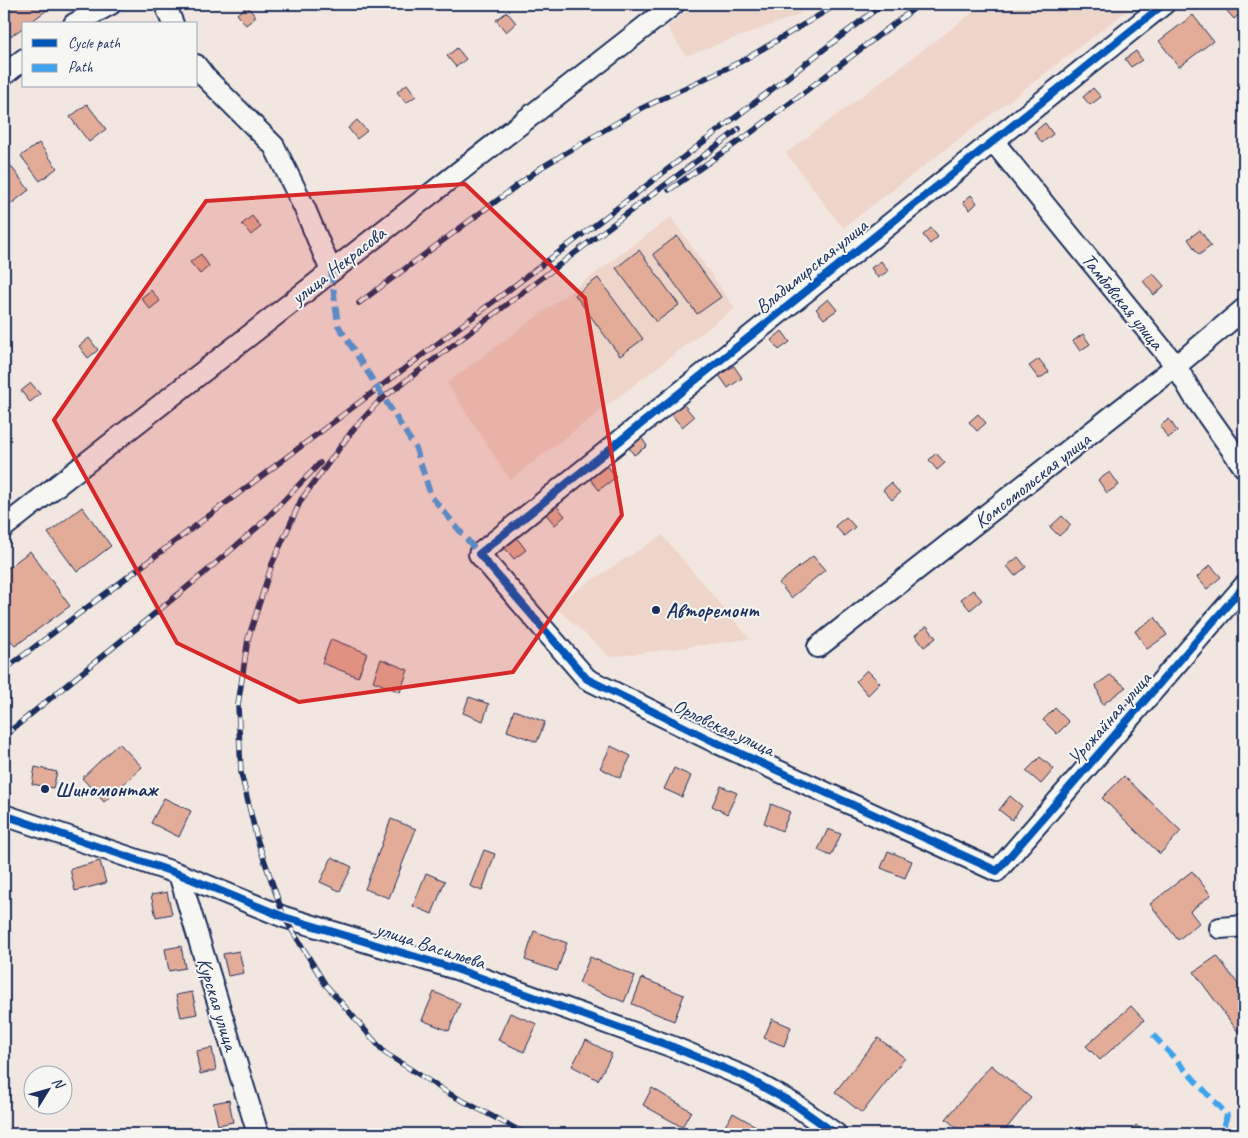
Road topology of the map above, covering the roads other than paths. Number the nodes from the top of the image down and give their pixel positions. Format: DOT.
graph roads {
  1 [pos="111,4"];
  2 [pos="165,4"];
  3 [pos="674,4"];
  4 [pos="1164,4"];
  5 [pos="78,22"];
  6 [pos="172,22"];
  7 [pos="22,62"];
  8 [pos="198,68"];
  9 [pos="4,75"];
  10 [pos="994,141"];
  11 [pos="331,271"];
  12 [pos="1244,309"];
  13 [pos="1176,366"];
  14 [pos="1244,467"];
  15 [pos="4,527"];
  16 [pos="479,554"];
  17 [pos="1244,586"];
  18 [pos="818,647"];
  19 [pos="4,816"];
  20 [pos="998,871"];
  21 [pos="179,874"];
  22 [pos="1244,926"];
  23 [pos="1220,928"];
  24 [pos="258,1134"];
  25 [pos="836,1134"];
  1 -- 5 [label="street"];
  2 -- 6 [label="street"];
  3 -- 11 [label="street, улица Некрасова"];
  4 -- 10 [label="street, Владимирская улица"];
  7 -- 9 [label="street"];
  8 -- 11 [label="street"];
  10 -- 13 [label="street, Тамбовская улица"];
  10 -- 16 [label="street, Владимирская улица"];
  11 -- 15 [label="street, улица Некрасова"];
  12 -- 13 [label="street, Комсомольская улица"];
  13 -- 14 [label="street, Тамбовская улица"];
  13 -- 18 [label="street, Комсомольская улица"];
  16 -- 20 [label="street, Орловская улица"];
  17 -- 20 [label="street, Урожайная улица"];
  19 -- 21 [label="street, улица Васильева"];
  21 -- 24 [label="street, Курская улица"];
  21 -- 25 [label="street, улица Васильева"];
  22 -- 23 [label="street"];
}
